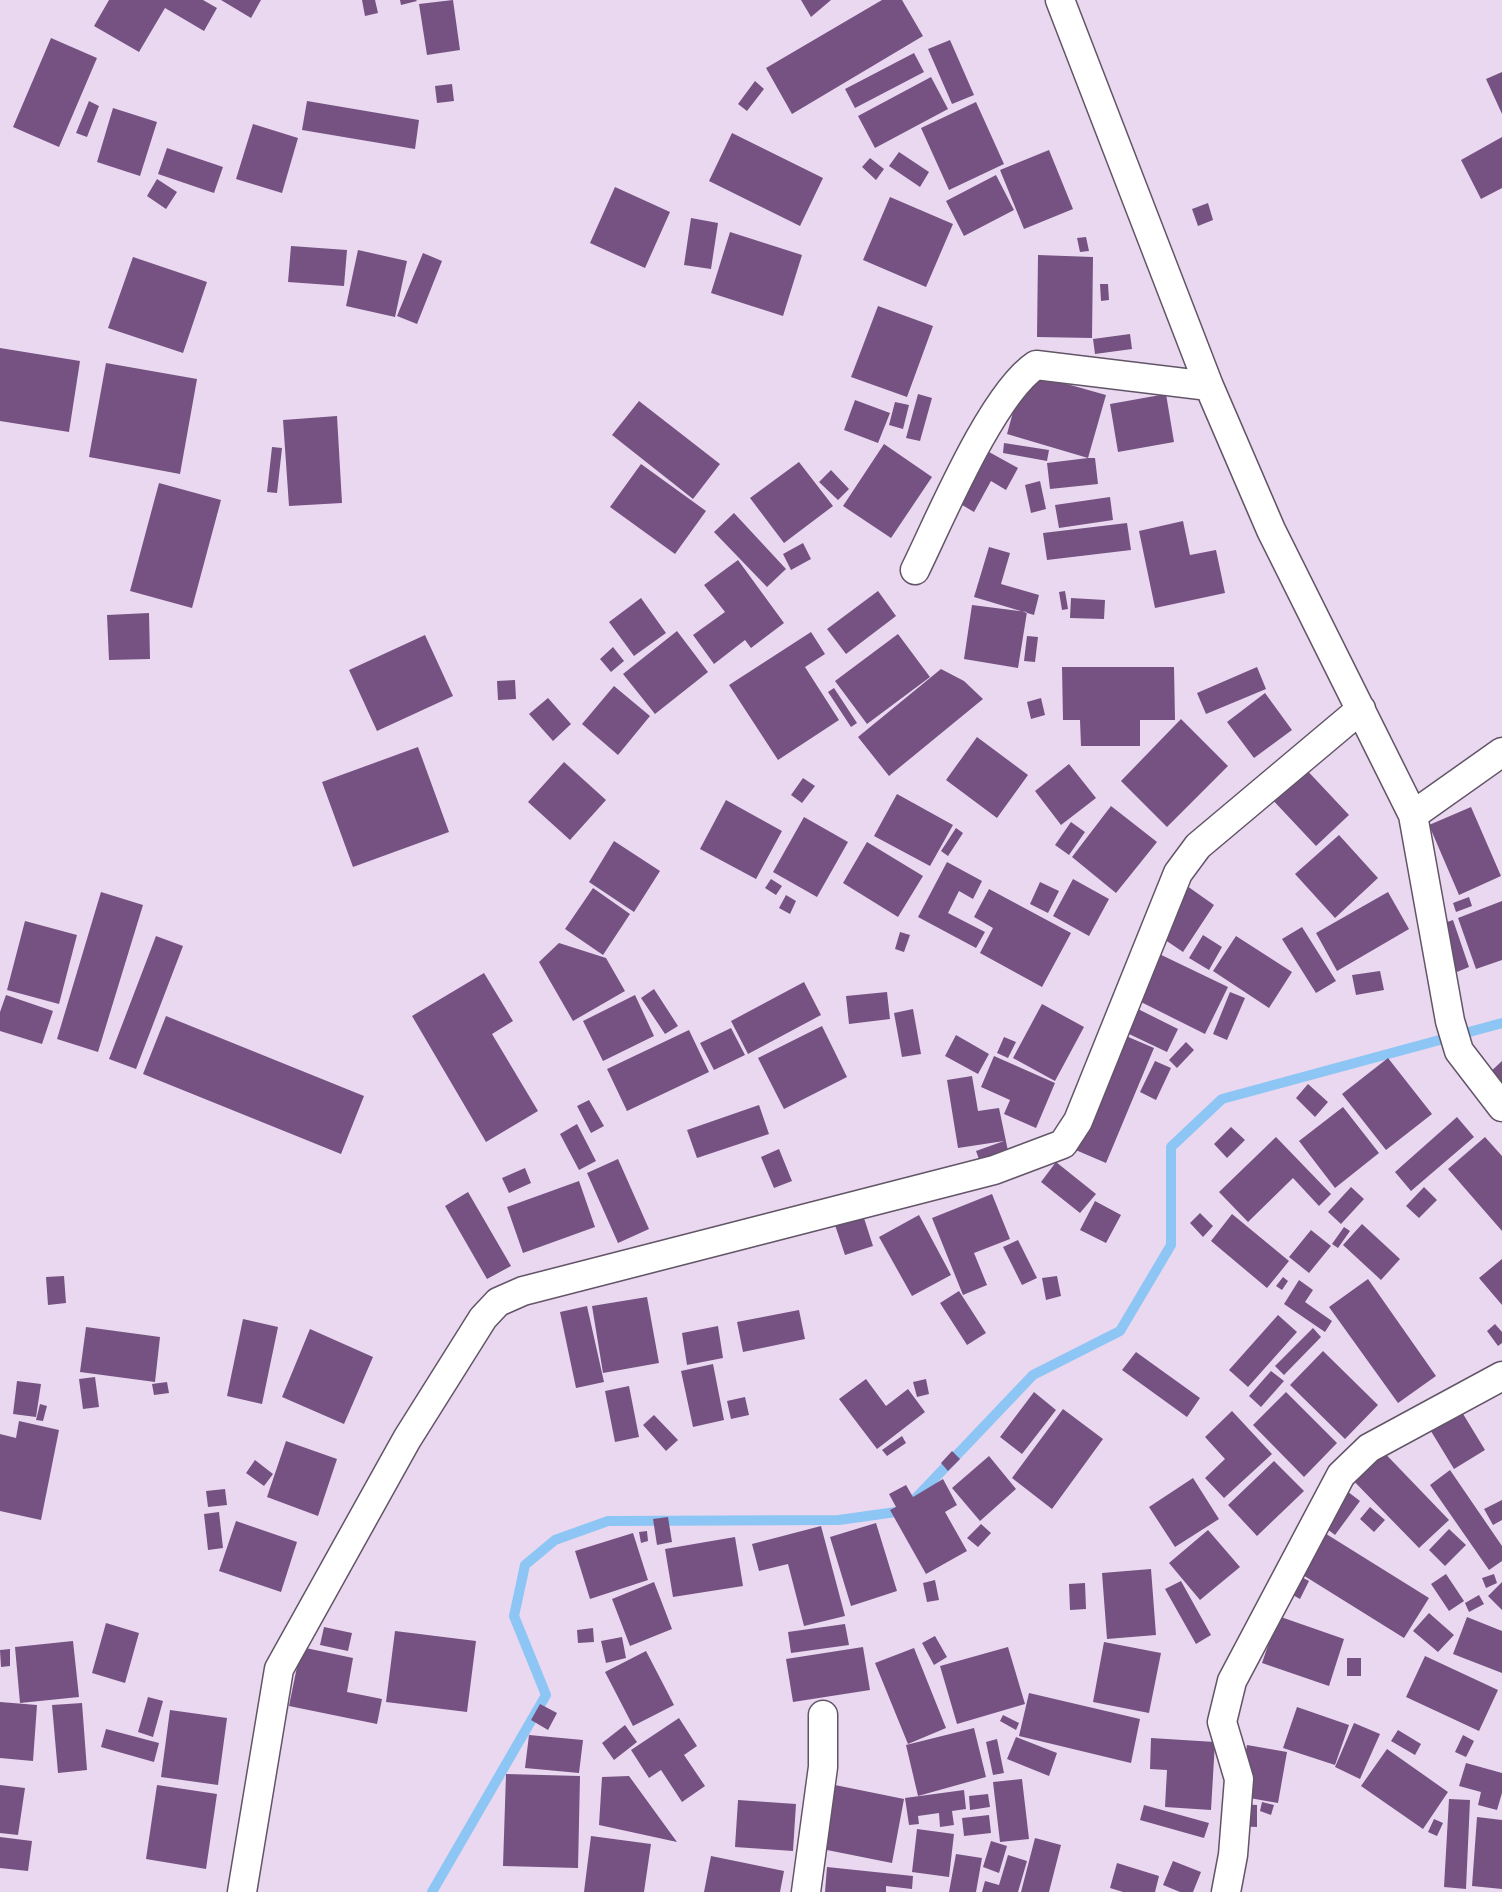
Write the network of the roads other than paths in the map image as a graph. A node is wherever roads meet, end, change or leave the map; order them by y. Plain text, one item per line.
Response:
1 (1060, 0) edge
2 (1209, 386) junction
3 (915, 570) dead end
4 (1361, 709) junction
5 (1502, 752) edge
6 (1413, 815) junction
7 (1502, 1107) edge
8 (1502, 1376) edge
9 (823, 1715) dead end
10 (242, 1892) edge
11 (806, 1892) edge
12 (1226, 1892) edge

1 - 2 street
2 - 3 street
2 - 4 street
4 - 6 street
4 - 10 street
5 - 6 street
6 - 7 street
8 - 12 street
9 - 11 street

